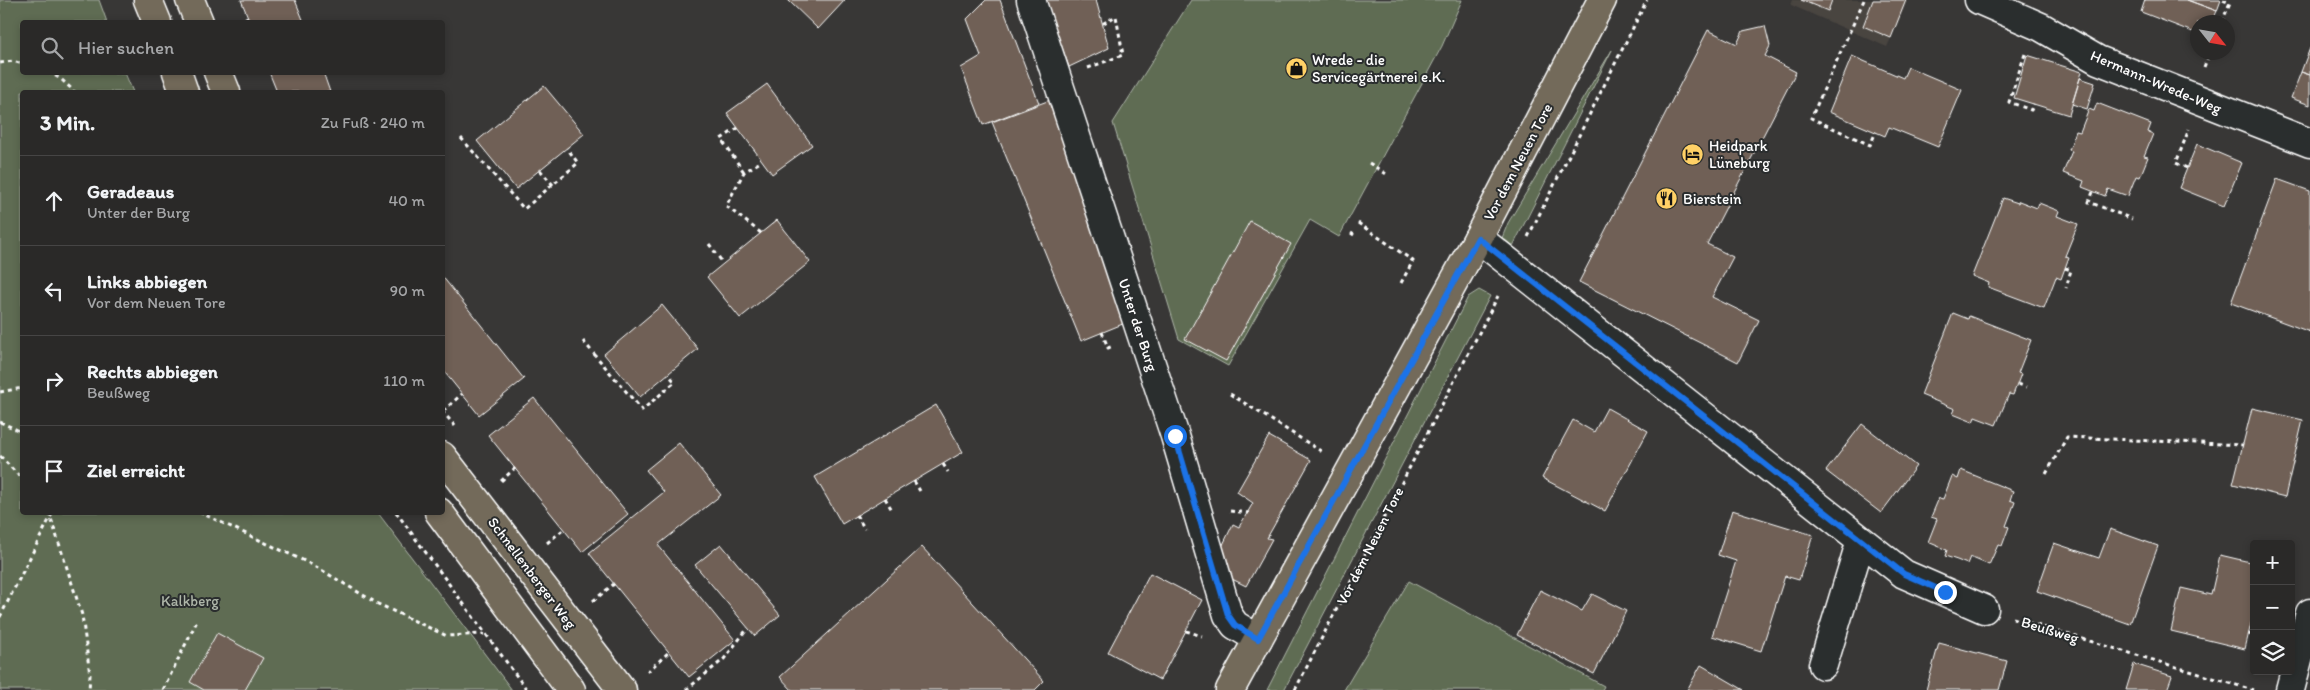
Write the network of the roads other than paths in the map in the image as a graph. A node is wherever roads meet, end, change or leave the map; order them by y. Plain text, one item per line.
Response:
1 (148, 0) edge
2 (190, 0) edge
3 (1031, 0) edge
4 (1602, 0) edge
5 (1979, 0) edge
6 (156, 20) edge
7 (198, 20) edge
8 (178, 75) edge
9 (219, 75) edge
10 (183, 90) edge
11 (225, 90) edge
12 (2310, 143) edge
13 (1478, 238) junction
14 (445, 460) edge
15 (441, 515) edge
16 (1860, 540) junction
17 (1984, 609) road end
18 (2310, 613) edge
19 (1258, 639) junction
20 (1823, 665) dead end
21 (632, 683) edge
22 (571, 690) edge
23 (1230, 690) edge
24 (2290, 690) edge

1 - 6 main road
2 - 7 main road
3 - 19 street, Unter der Burg
4 - 13 main road, Vor dem Neuen Tore
5 - 12 street, Hermann-Wrede-Weg
8 - 10 main road
9 - 11 main road
13 - 16 street
13 - 19 main road, Vor dem Neuen Tore
14 - 21 main road, Schnellenberger Weg
15 - 22 main road
16 - 17 street
16 - 20 street
18 - 24 street
19 - 23 main road, Vor dem Neuen Tore

